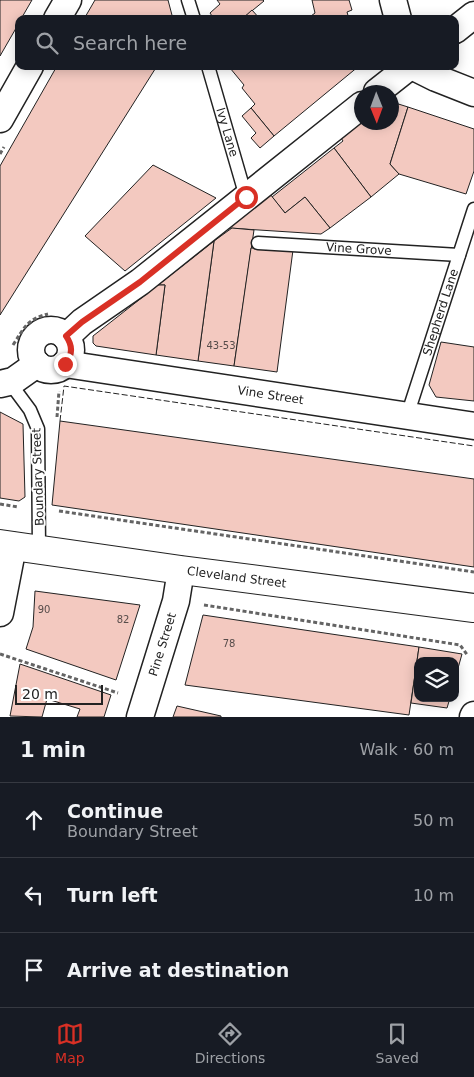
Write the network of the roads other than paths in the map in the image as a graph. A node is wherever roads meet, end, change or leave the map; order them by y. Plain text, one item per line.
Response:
1 (68, 0) edge
2 (188, 0) edge
3 (393, 0) edge
4 (59, 15) edge
5 (193, 15) edge
6 (397, 15) edge
7 (474, 15) edge
8 (459, 27) edge
9 (28, 70) edge
10 (209, 70) edge
11 (406, 70) edge
12 (419, 70) edge
13 (386, 85) edge
14 (474, 93) edge
15 (354, 111) edge
16 (0, 119) edge
17 (246, 197) junction
18 (474, 208) edge
19 (258, 243) dead end
20 (459, 255) junction
21 (66, 336) junction
22 (37, 364) junction
23 (65, 364) junction
24 (5, 383) edge
25 (407, 416) junction
26 (474, 426) edge
27 (17, 547) edge
28 (181, 570) junction
29 (474, 608) edge
30 (0, 613) edge
31 (140, 717) edge

1 - 4 street
2 - 5 lane
3 - 6 street
7 - 8 street
9 - 16 street
10 - 17 lane, Ivy Lane
11 - 13 street
12 - 14 street
15 - 17 street
17 - 21 street
18 - 20 lane, Shepherd Lane
19 - 20 lane, Vine Grove
20 - 25 lane, Shepherd Lane
21 - 22 street
21 - 23 street
22 - 23 street
22 - 24 street
23 - 25 street, Vine Street
24 - 27 lane, Boundary Street
25 - 26 street, Vine Street
27 - 28 main road, Cleveland Street
27 - 30 street
28 - 29 main road, Cleveland Street
28 - 31 street, Pine Street

